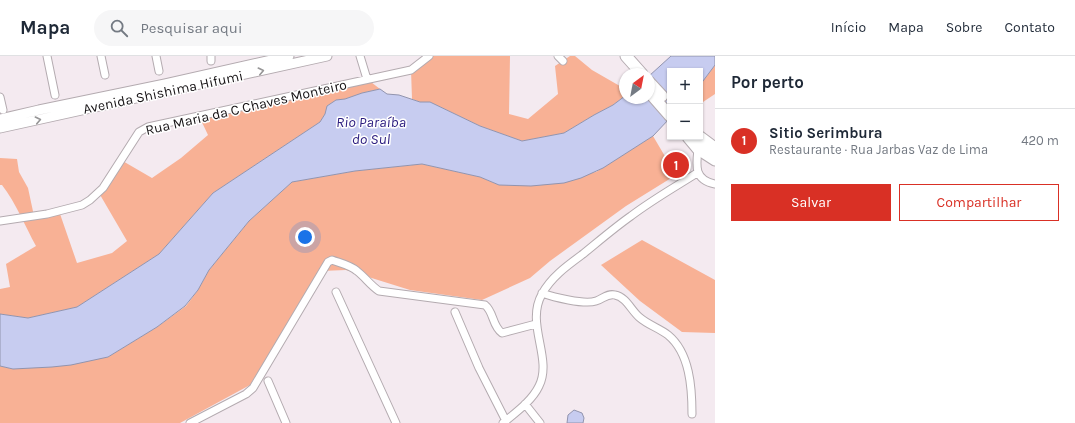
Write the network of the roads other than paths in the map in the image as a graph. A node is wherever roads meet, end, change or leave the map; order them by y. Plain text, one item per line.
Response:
1 (47, 56) edge
2 (101, 56) edge
3 (156, 56) edge
4 (289, 56) edge
5 (327, 56) edge
6 (360, 56) edge
7 (429, 56) edge
8 (268, 58) edge
9 (622, 58) edge
10 (630, 68) edge
11 (634, 68) edge
12 (159, 71) dead end
13 (105, 75) dead end
14 (367, 79) junction
15 (655, 89) edge
16 (55, 95) dead end
17 (0, 97) edge
18 (655, 99) edge
19 (669, 104) edge
20 (3, 110) dead end
21 (667, 113) edge
22 (0, 119) edge
23 (0, 128) edge
24 (703, 139) edge
25 (690, 140) edge
26 (715, 148) edge
27 (698, 149) junction
28 (715, 160) edge
29 (697, 173) junction
30 (715, 184) edge
31 (0, 221) edge
32 (336, 292) dead end
33 (542, 293) junction
34 (455, 312) dead end
35 (536, 324) junction
36 (268, 381) dead end
37 (525, 404) junction
38 (692, 414) dead end
39 (504, 422) edge
40 (190, 423) edge
41 (286, 423) edge
42 (396, 423) edge
43 (540, 423) edge

1 - 16 street
2 - 13 street
3 - 12 street
4 - 8 street, Avenida Shishima Hifumi
23 -> 5 street, Avenida Shishima Hifumi
6 - 14 street
7 - 14 street, Rua Maria da C Chaves Monteiro
8 - 22 street, Avenida Shishima Hifumi
9 - 10 main road
9 - 11 main road
14 - 31 street, Rua Maria da C Chaves Monteiro
15 - 19 main road
17 - 20 street
18 - 21 main road
24 - 26 main road
25 - 27 main road
27 - 28 main road
27 - 29 street
29 - 30 street
29 - 33 street
32 - 42 street
33 - 35 street
33 - 38 street
34 - 39 street
35 - 37 street
35 - 40 street
36 - 41 street
37 - 39 street
37 - 43 street

